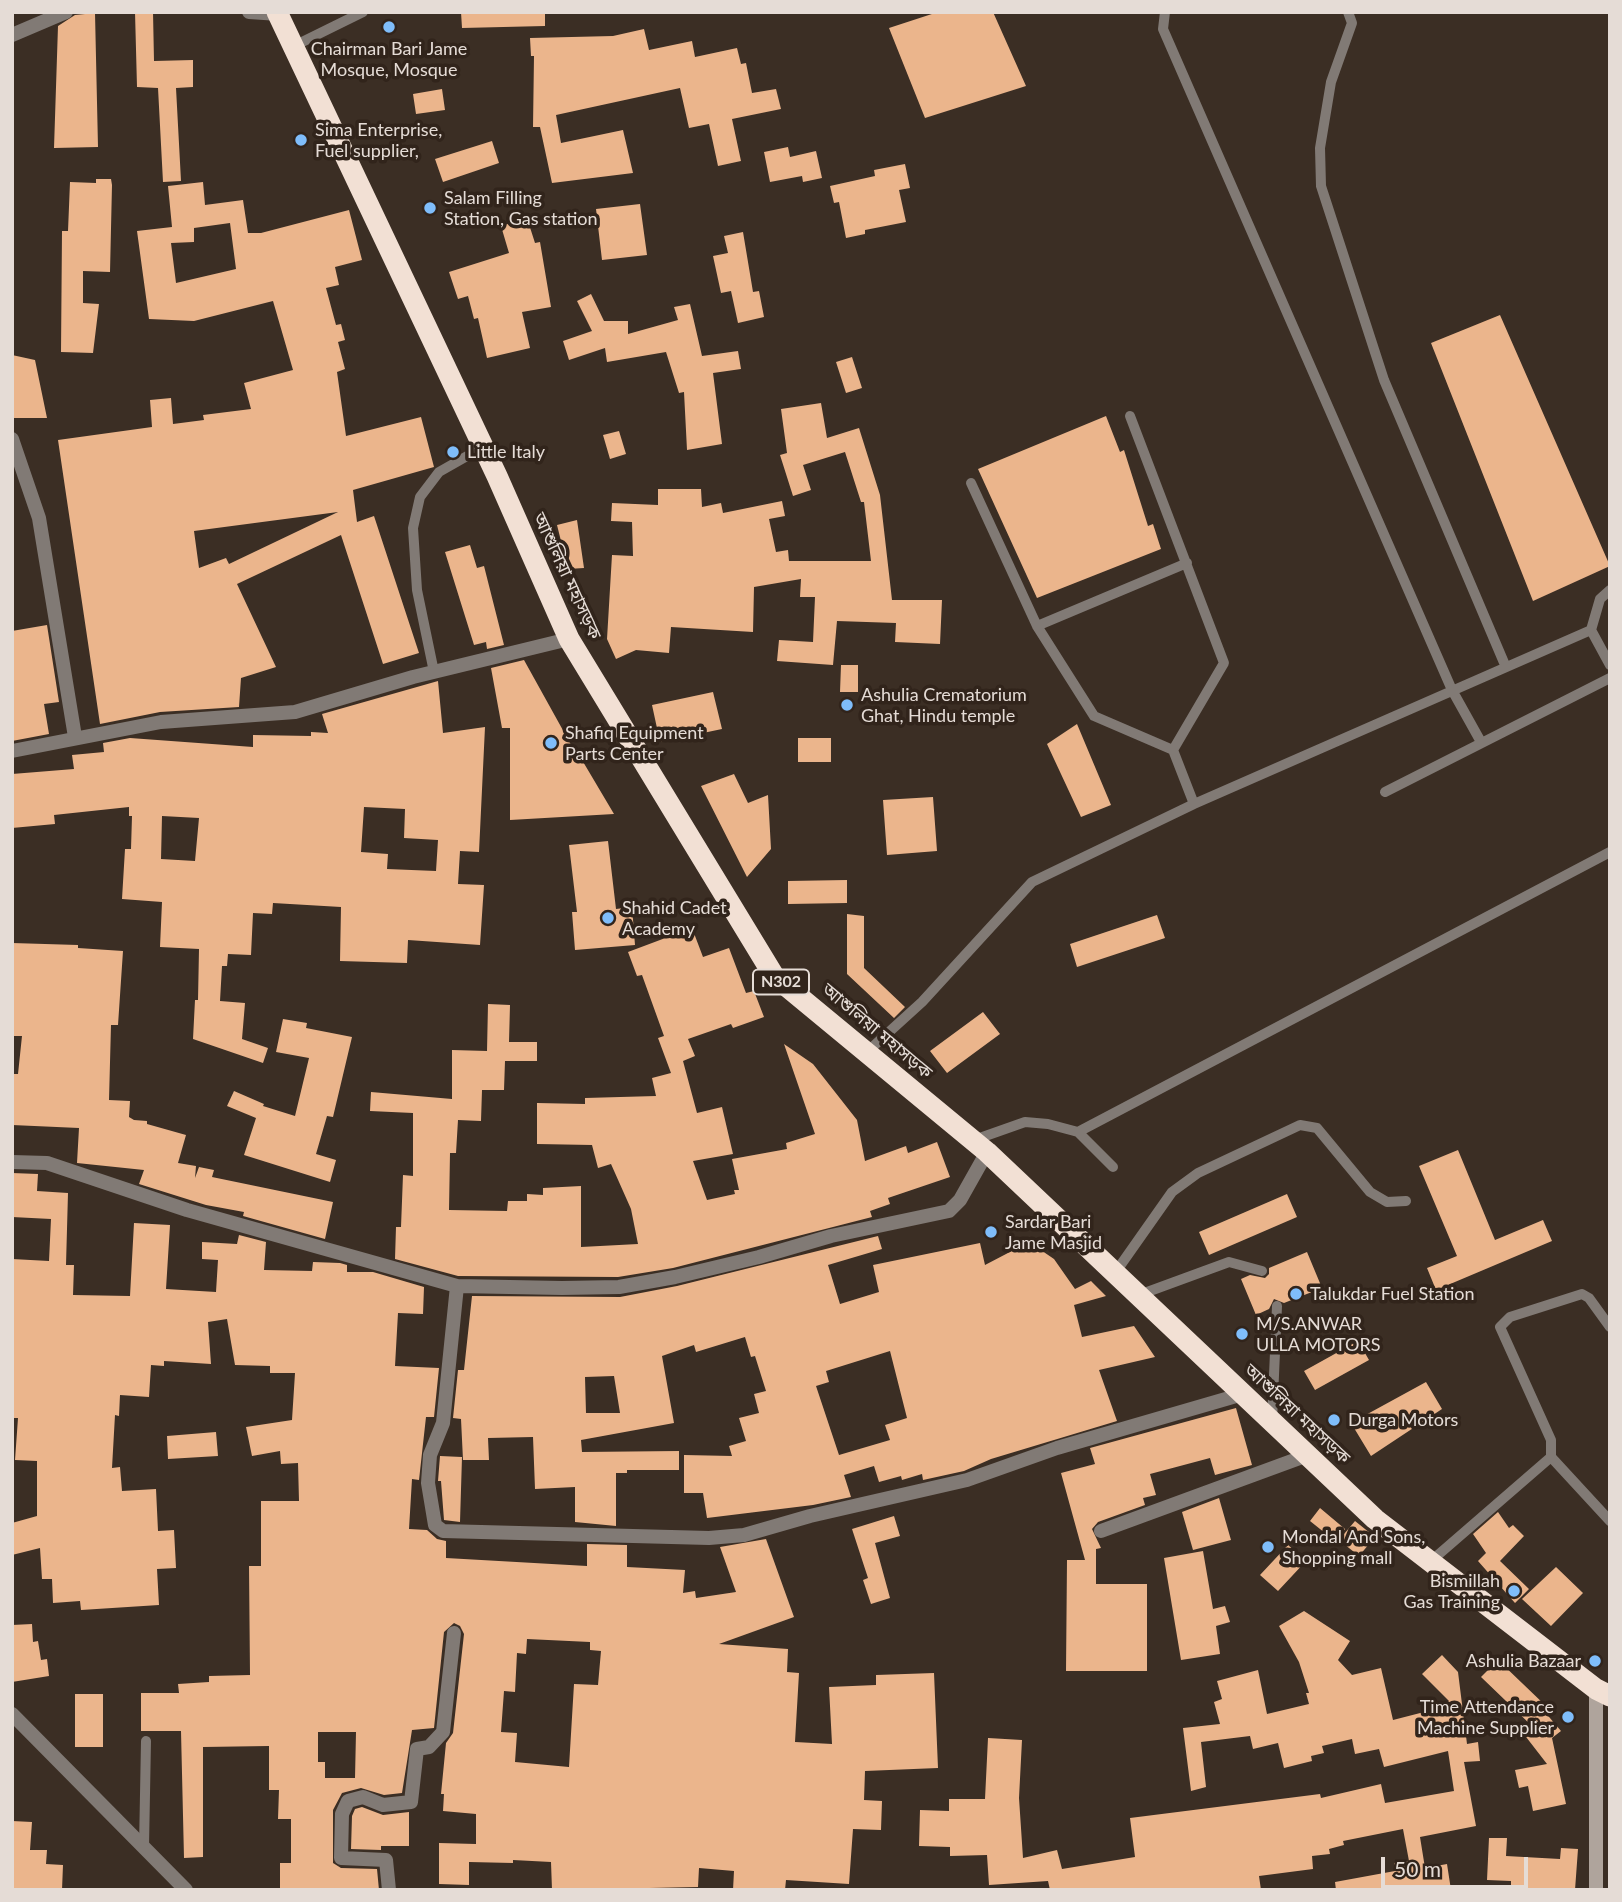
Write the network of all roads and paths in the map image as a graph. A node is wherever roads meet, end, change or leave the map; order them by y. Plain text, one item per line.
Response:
1 (65, 12) edge
2 (249, 12) edge
3 (363, 12) edge
4 (1165, 12) edge
5 (1348, 12) edge
6 (278, 13) edge
7 (12, 35) edge
8 (294, 46) junction
9 (1130, 416) dead end
10 (12, 439) edge
11 (483, 447) junction
12 (971, 483) dead end
13 (1187, 563) junction
14 (1610, 590) edge
15 (1037, 626) junction
16 (1591, 630) junction
17 (569, 639) junction
18 (1505, 664) junction
19 (1610, 665) edge
20 (434, 672) junction
21 (1610, 678) edge
22 (1452, 690) junction
23 (75, 737) junction
24 (1480, 742) junction
25 (1172, 750) junction
26 (12, 751) edge
27 (1384, 792) dead end
28 (1194, 804) junction
29 (1610, 852) edge
30 (866, 1052) junction
31 (1078, 1132) junction
32 (980, 1147) junction
33 (12, 1162) edge
34 (1113, 1167) dead end
35 (1406, 1201) dead end
36 (1262, 1271) dead end
37 (1115, 1273) junction
38 (457, 1286) junction
39 (1138, 1295) junction
40 (1277, 1306) dead end
41 (1610, 1327) edge
42 (1243, 1394) junction
43 (1272, 1422) junction
44 (1308, 1455) junction
45 (1551, 1457) junction
46 (1610, 1521) edge
47 (1101, 1531) dead end
48 (1430, 1562) junction
49 (454, 1633) dead end
50 (1603, 1692) edge
51 (12, 1714) edge
52 (146, 1741) dead end
53 (144, 1847) junction
54 (186, 1890) edge
55 (388, 1890) edge
56 (1597, 1890) edge

1 - 7 street
2 - 6 street
3 - 8 lane
4 - 22 lane
5 - 18 lane
6 - 8 highway, আশুলিয়া মহাসড়ক / N302
8 - 11 highway, আশুলিয়া মহাসড়ক / N302
9 - 13 lane
10 - 23 street
11 - 17 highway, আশুলিয়া মহাসড়ক / N302
11 - 20 lane
12 - 15 lane
13 - 15 lane
13 - 25 lane
14 - 16 lane
15 - 25 lane
16 - 18 lane
16 - 19 lane
17 - 20 street
17 - 30 highway, আশুলিয়া মহাসড়ক / N302
18 - 22 lane
20 - 23 street
21 - 24 lane
22 - 24 lane
22 - 28 lane
23 - 26 street
24 - 27 lane
25 - 28 lane
28 - 30 lane
29 - 31 lane
30 - 32 highway, আশুলিয়া মহাসড়ক / N302
31 - 32 lane
31 - 34 lane
32 - 37 highway, আশুলিয়া মহাসড়ক / N302
32 - 38 street
33 - 38 street
35 - 37 lane
36 - 39 lane
37 - 39 highway, আশুলিয়া মহাসড়ক / N302
38 - 42 street
39 - 42 highway, আশুলিয়া মহাসড়ক / N302
40 - 43 lane
41 - 45 lane
42 - 43 highway, আশুলিয়া মহাসড়ক / N302
43 - 44 highway, আশুলিয়া মহাসড়ক / N302
44 - 47 street
44 - 48 highway, আশুলিয়া মহাসড়ক / N302
45 - 46 lane
45 - 48 lane
48 - 50 highway, আশুলিয়া মহাসড়ক / N302
49 - 55 street
50 - 56 street
51 - 53 street
52 - 53 lane
53 - 54 street

